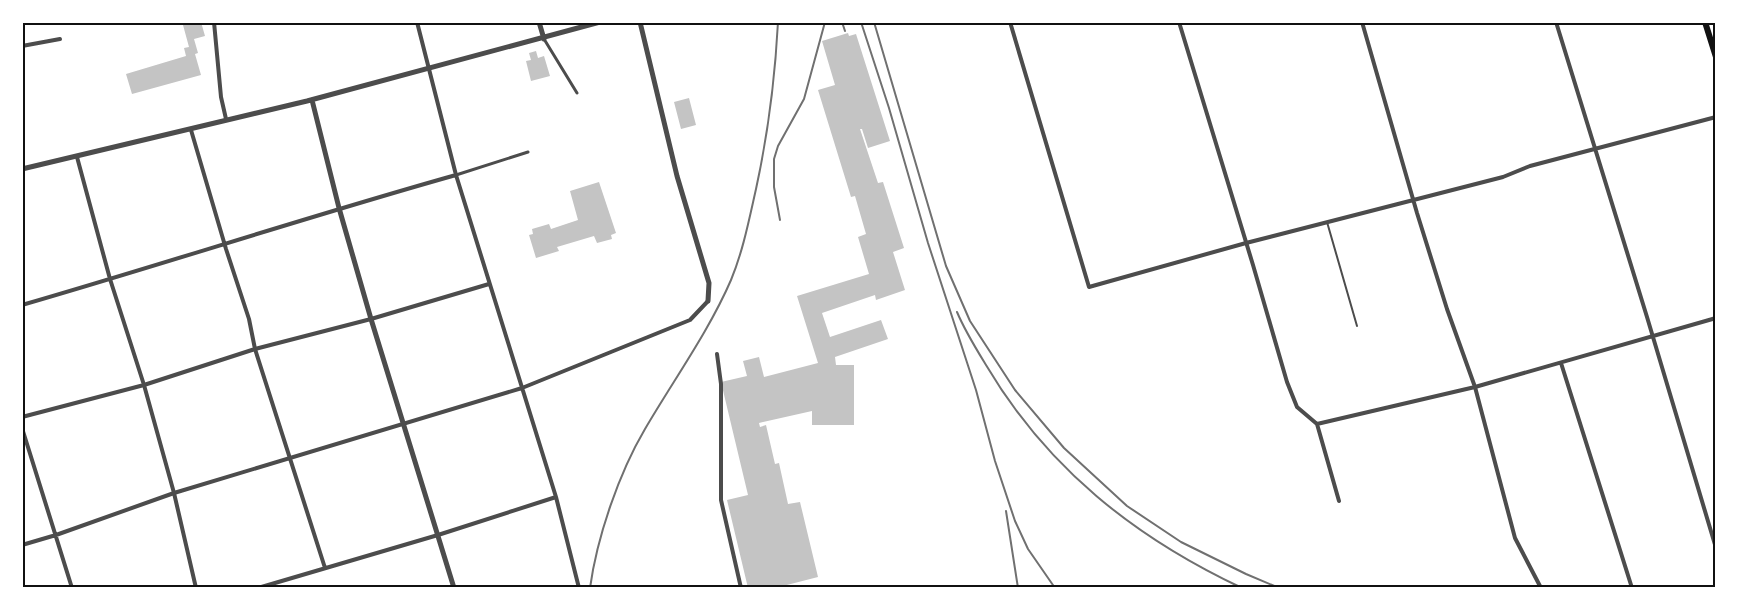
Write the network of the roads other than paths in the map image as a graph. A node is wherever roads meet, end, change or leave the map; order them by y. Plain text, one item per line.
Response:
1 (214, 22) edge
2 (417, 22) edge
3 (539, 22) edge
4 (600, 22) edge
5 (640, 22) edge
6 (1010, 22) edge
7 (1179, 22) edge
8 (1362, 22) edge
9 (1556, 22) edge
10 (1705, 22) edge
11 (60, 39) dead end
12 (543, 39) junction
13 (22, 46) edge
14 (1716, 57) edge
15 (430, 69) junction
16 (577, 93) dead end
17 (312, 100) junction
18 (1716, 117) edge
19 (226, 119) junction
20 (192, 130) junction
21 (1595, 150) junction
22 (528, 152) dead end
23 (77, 157) junction
24 (22, 169) edge
25 (456, 175) junction
26 (1413, 200) junction
27 (339, 208) junction
28 (1327, 222) junction
29 (224, 243) junction
30 (1246, 243) junction
31 (111, 279) junction
32 (489, 285) junction
33 (708, 301) joint
34 (22, 304) edge
35 (1716, 318) edge
36 (371, 319) junction
37 (1357, 326) dead end
38 (1652, 335) junction
39 (255, 349) junction
40 (717, 354) dead end
41 (1561, 363) junction
42 (144, 385) junction
43 (1475, 387) junction
44 (522, 388) junction
45 (22, 417) edge
46 (1317, 424) junction
47 (403, 425) junction
48 (22, 428) edge
49 (288, 458) junction
50 (174, 493) junction
51 (556, 497) junction
52 (1339, 501) dead end
53 (56, 535) junction
54 (438, 535) junction
55 (22, 545) edge
56 (1716, 548) edge
57 (325, 568) junction
58 (72, 588) edge
59 (196, 588) edge
60 (258, 588) edge
61 (454, 588) edge
62 (579, 588) edge
63 (741, 588) edge
64 (1541, 588) edge
65 (1632, 588) edge

1 - 19 street
2 - 15 street
3 - 12 street
4 - 12 street
5 - 33 street
6 - 30 street
7 - 30 street
8 - 26 street
9 - 21 street
10 - 14 main road
11 - 13 street
12 - 15 street
12 - 16 street
15 - 17 street
15 - 25 street
17 - 19 street
17 - 27 street
18 - 21 street
19 - 20 street
20 - 23 street
20 - 29 street
21 - 26 street
21 - 38 street
22 - 25 street
23 - 24 street
23 - 31 street
25 - 27 street
25 - 32 street
26 - 28 street
26 - 43 street
27 - 29 street
27 - 36 street
28 - 30 street
28 - 37 lane
29 - 31 street
29 - 39 street
30 - 46 street
31 - 34 street
31 - 42 street
32 - 36 street
32 - 44 street
33 - 44 street
35 - 38 street
36 - 39 street
36 - 47 street
38 - 41 street
38 - 56 street
39 - 42 street
39 - 49 street
40 - 63 street
41 - 43 street
41 - 65 street
42 - 45 street
42 - 50 street
43 - 46 street
43 - 64 street
44 - 47 street
44 - 51 street
46 - 52 street
47 - 49 street
47 - 54 street
48 - 53 street
49 - 50 street
49 - 57 street
50 - 53 street
50 - 59 street
51 - 54 street
51 - 62 street
53 - 55 street
53 - 58 street
54 - 57 street
54 - 61 street
57 - 60 street

